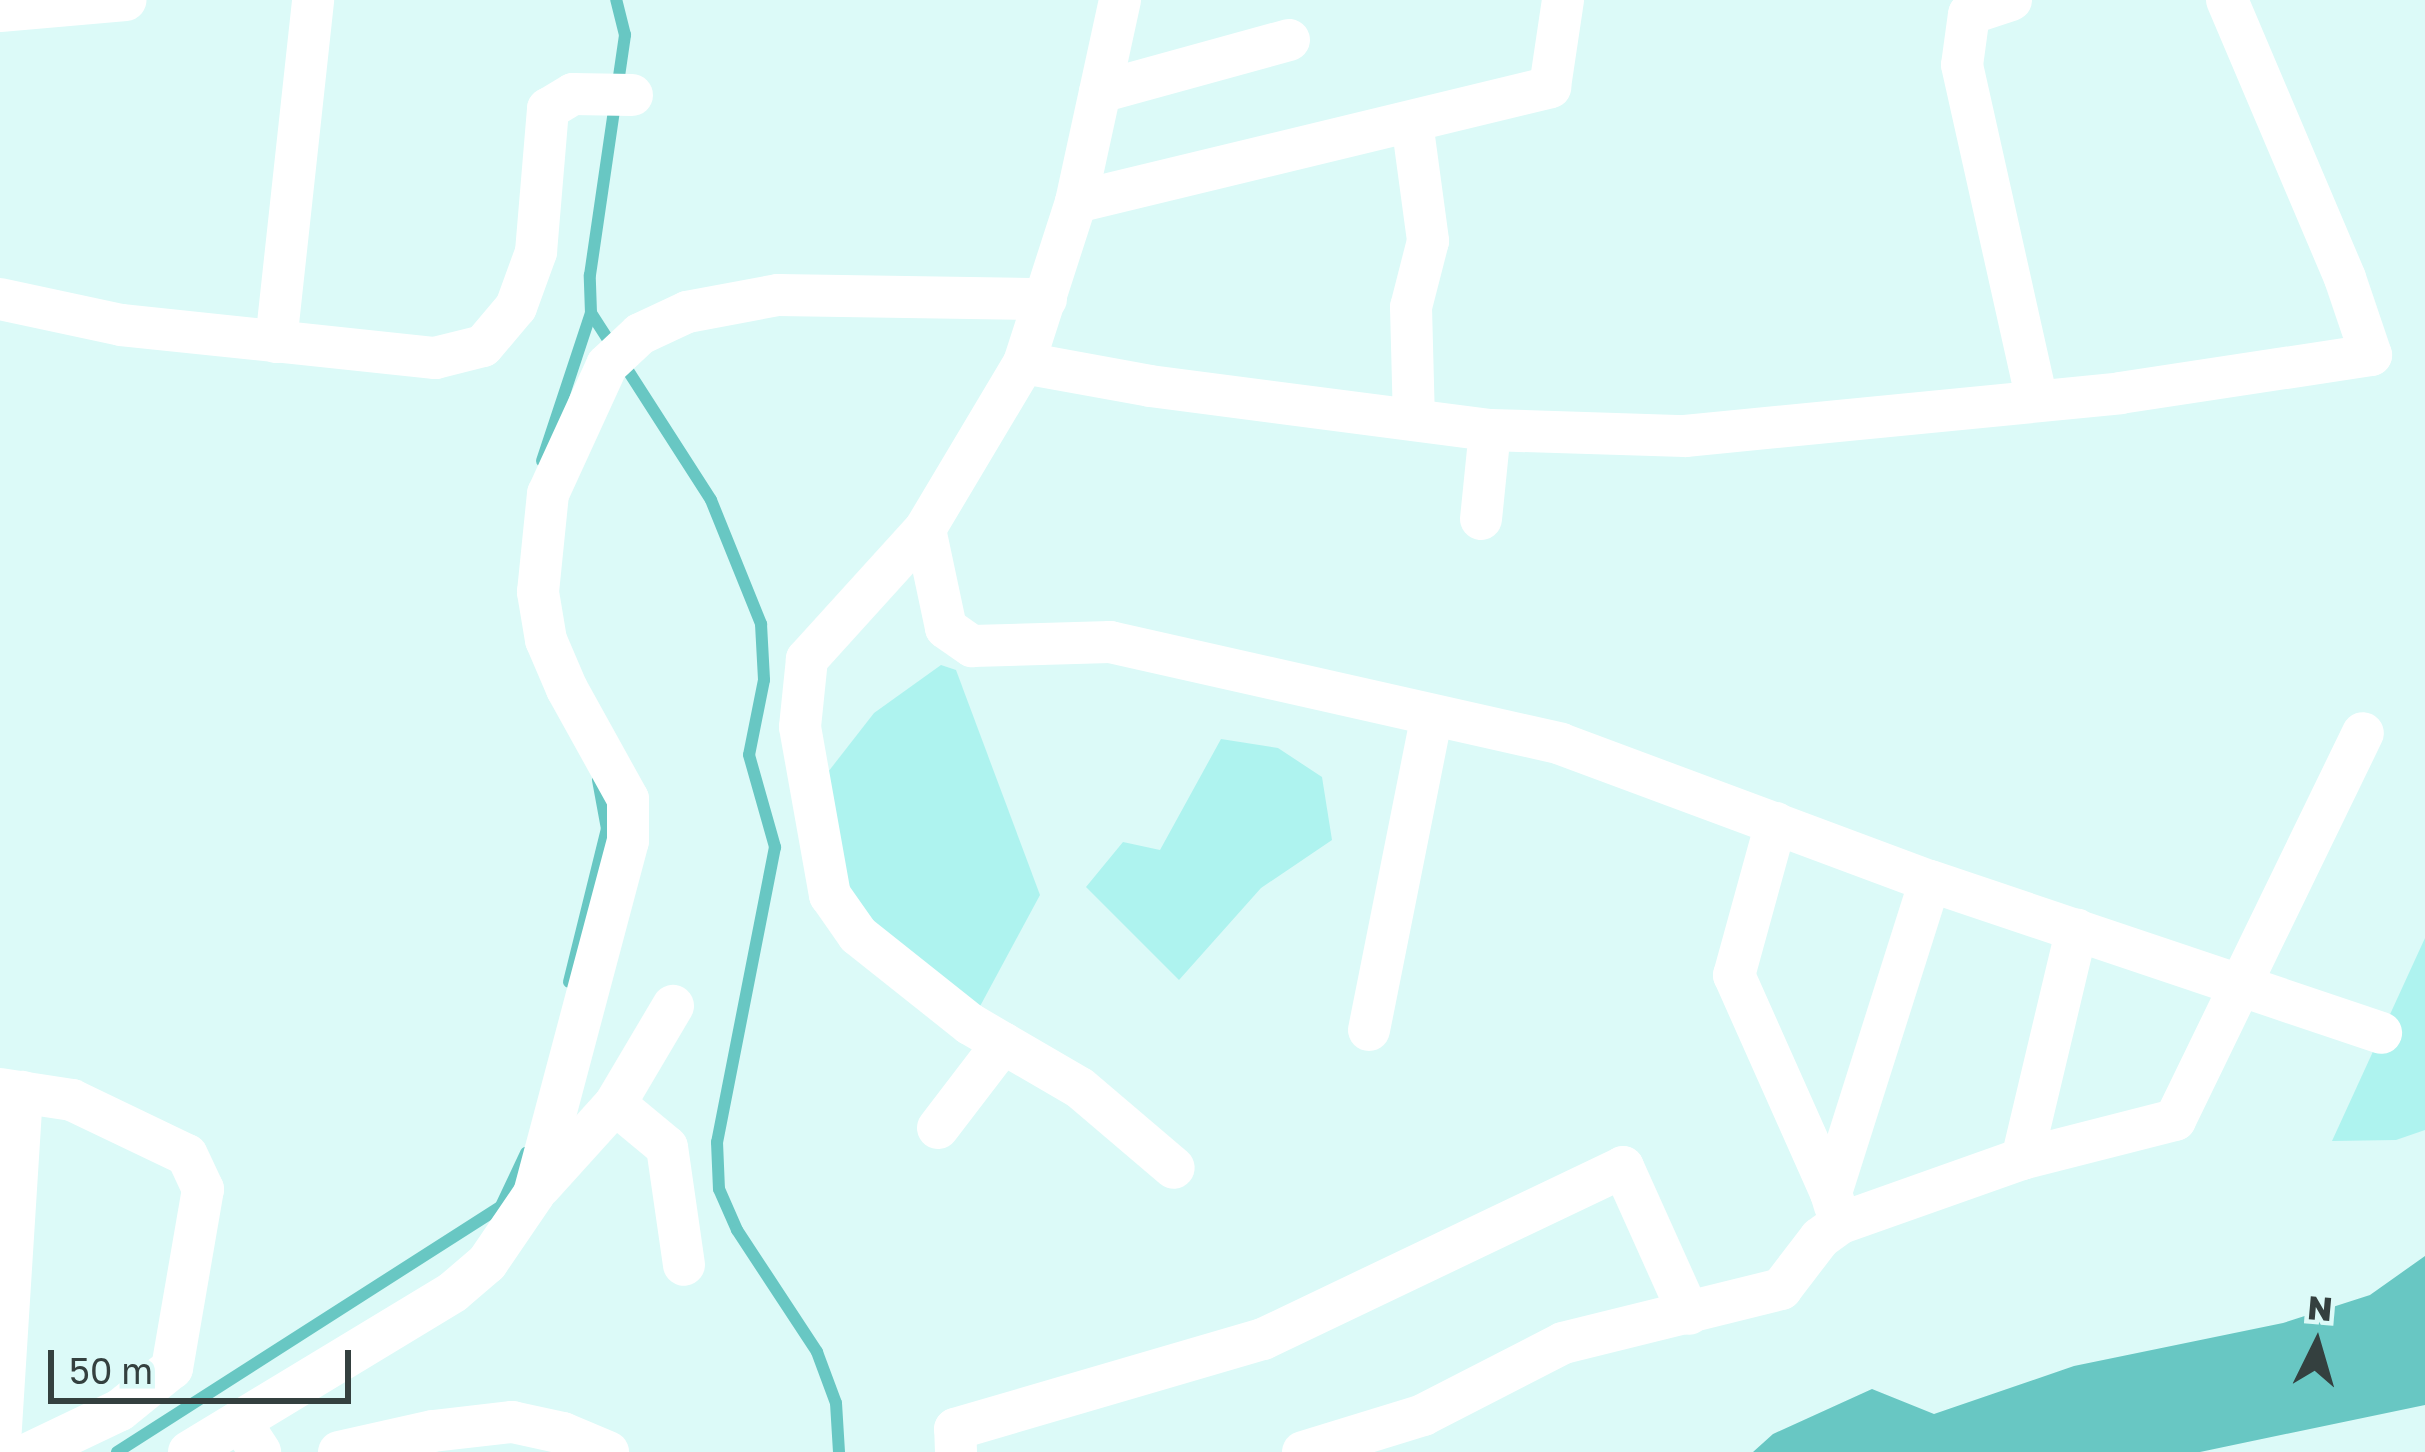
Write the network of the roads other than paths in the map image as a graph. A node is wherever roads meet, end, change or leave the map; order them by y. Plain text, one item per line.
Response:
1 (126, 0) edge
2 (313, 0) edge
3 (1120, 0) edge
4 (1563, 0) edge
5 (2011, 0) edge
6 (2227, 0) edge
7 (0, 11) edge
8 (1289, 40) dead end
9 (1100, 92) junction
10 (632, 94) dead end
11 (1412, 122) junction
12 (1076, 202) junction
13 (1046, 298) junction
14 (0, 299) edge
15 (276, 341) junction
16 (1024, 362) junction
17 (2037, 400) junction
18 (1414, 420) junction
19 (1490, 430) junction
20 (1481, 520) dead end
21 (925, 529) junction
22 (1432, 716) junction
23 (2363, 733) dead end
24 (1776, 823) junction
25 (1930, 881) junction
26 (2077, 929) junction
27 (2240, 984) junction
28 (673, 1006) dead end
29 (1369, 1030) dead end
30 (2381, 1033) dead end
31 (1003, 1042) junction
32 (11, 1090) edge
33 (615, 1104) junction
34 (938, 1128) dead end
35 (2023, 1159) junction
36 (1174, 1168) dead end
37 (534, 1194) junction
38 (1836, 1208) junction
39 (684, 1265) dead end
40 (1689, 1314) junction
41 (250, 1436) edge
42 (0, 1443) edge
43 (588, 1448) edge
44 (32, 1452) edge
45 (189, 1452) edge
46 (339, 1452) edge
47 (956, 1452) edge
48 (1303, 1452) edge

1 - 7 street
2 - 15 street
3 - 9 street
4 - 11 street
5 - 17 street
6 - 17 street
8 - 9 street
9 - 12 street
10 - 15 street
11 - 12 street
11 - 18 street
12 - 13 street
13 - 16 street
13 - 37 street
14 - 15 street
16 - 18 street
16 - 21 street
17 - 19 street
18 - 19 street
19 - 20 street
21 - 22 street
21 - 31 street
22 - 24 street
22 - 29 street
23 - 27 street
24 - 25 street
24 - 38 street
25 - 26 street
25 - 38 street
26 - 27 street
26 - 35 street
27 - 30 street
27 - 35 street
28 - 33 street
31 - 34 street
31 - 36 street
32 - 42 street
32 - 44 street
33 - 37 street
33 - 39 street
35 - 38 street
37 - 41 street
38 - 40 street
40 - 47 street
40 - 48 street
41 - 45 street
43 - 46 street

